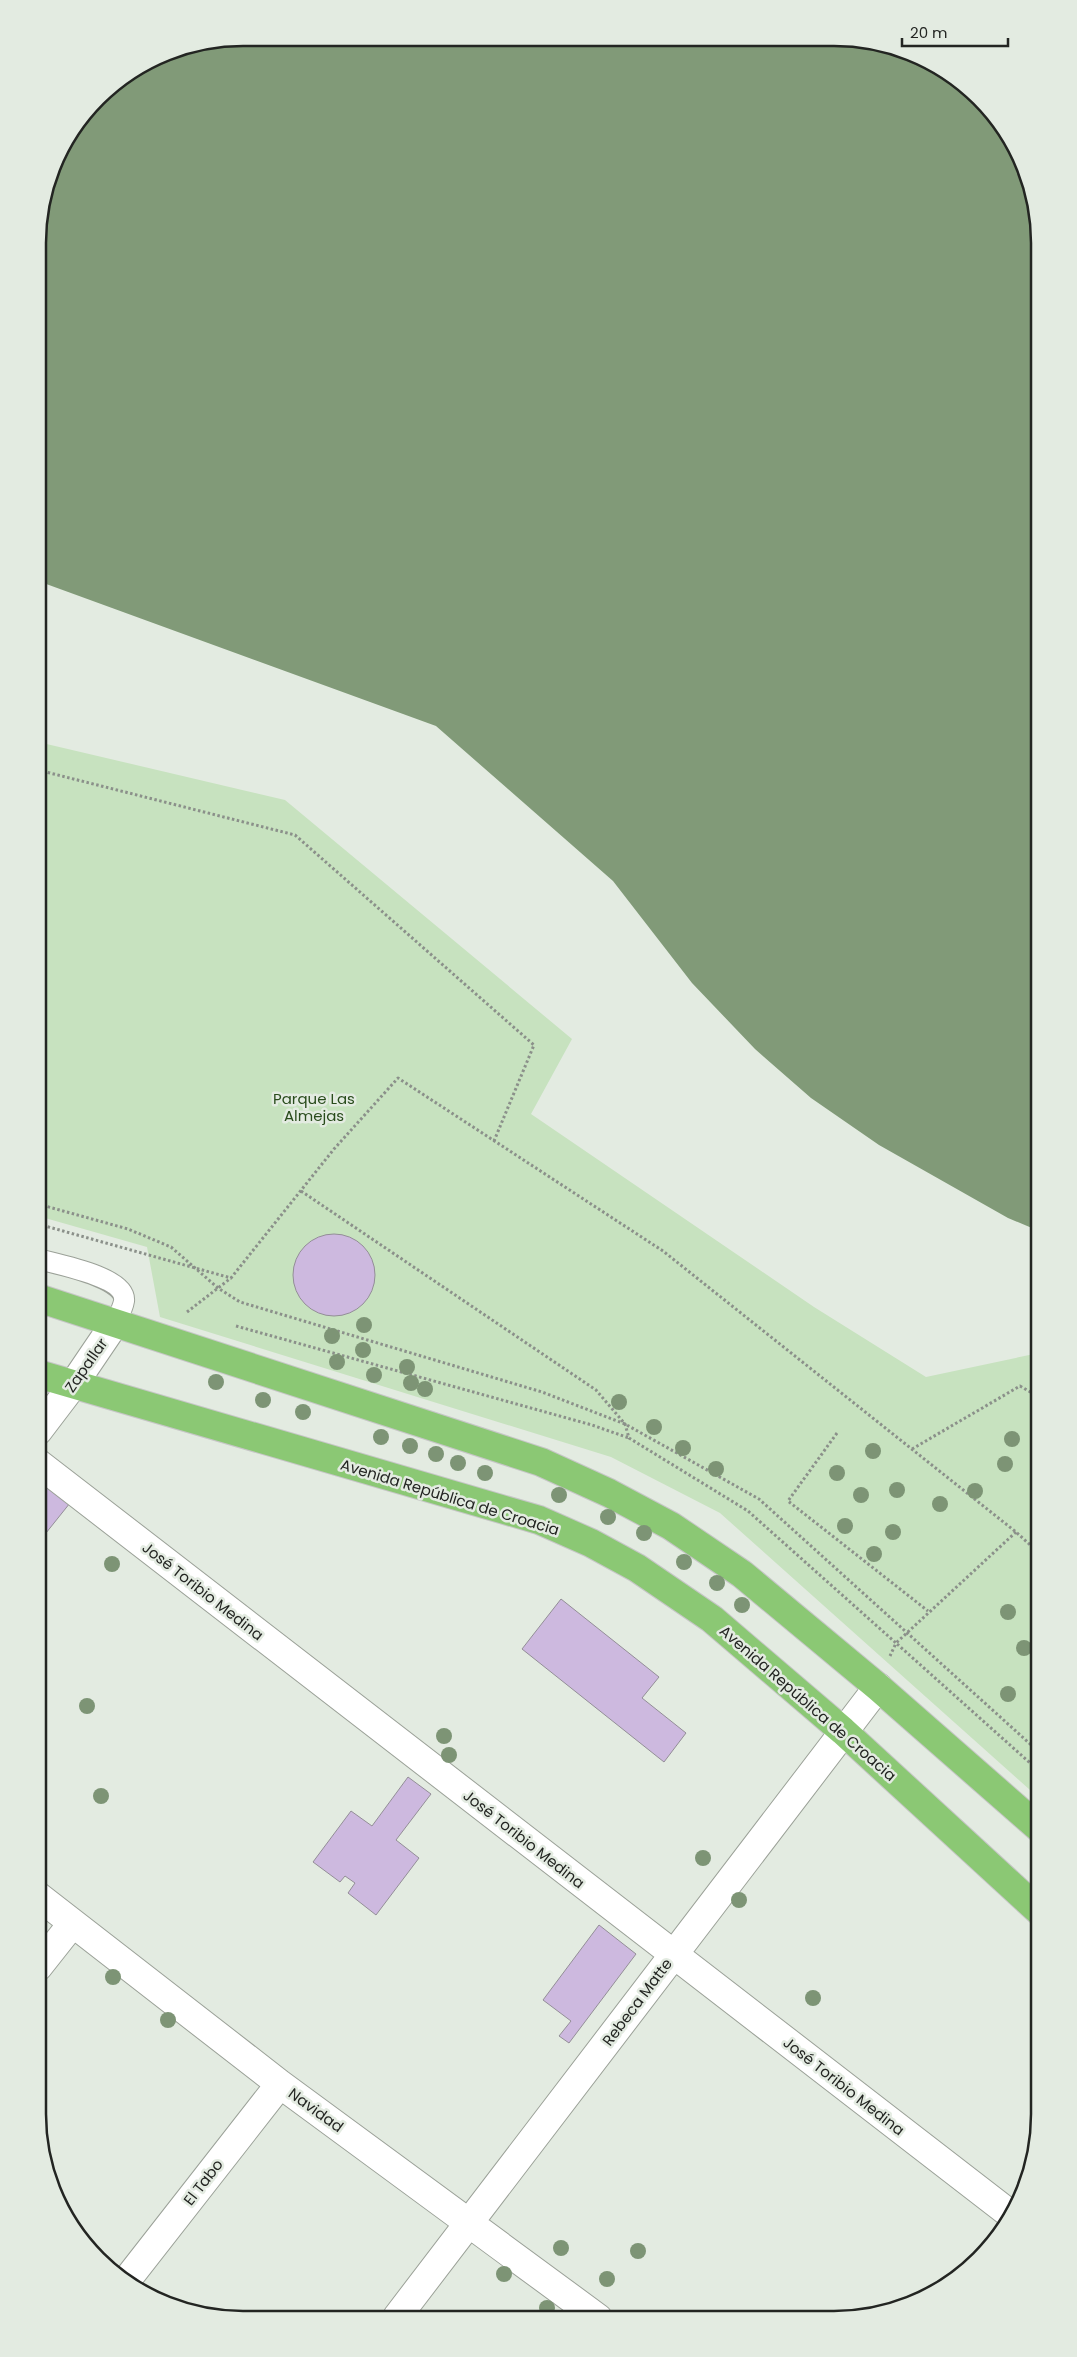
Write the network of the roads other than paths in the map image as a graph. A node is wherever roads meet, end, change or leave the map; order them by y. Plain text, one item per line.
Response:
1 (46, 1261) edge
2 (46, 1301) edge
3 (115, 1323) junction
4 (46, 1376) edge
5 (73, 1384) junction
6 (46, 1419) edge
7 (46, 1469) edge
8 (878, 1687) junction
9 (843, 1731) junction
10 (1031, 1821) edge
11 (46, 1903) edge
12 (1031, 1903) edge
13 (72, 1924) junction
14 (673, 1954) junction
15 (46, 1957) edge
16 (280, 2084) junction
17 (1005, 2210) edge
18 (468, 2221) junction
19 (130, 2275) edge
20 (400, 2311) edge
21 (589, 2311) edge

1 - 3 lane
2 - 3 highway
3 - 5 street, Zapallar
3 - 8 highway
4 - 5 highway, Avenida República de Croacia
5 - 6 street, Zapallar
5 - 9 highway, Avenida República de Croacia
7 - 14 street, José Toribio Medina
8 - 9 street, Rebeca Matte
8 - 10 highway
9 - 12 highway, Avenida República de Croacia
9 - 14 street, Rebeca Matte
11 - 13 street, Navidad
13 - 15 street
13 - 16 street, Navidad
14 - 17 street, José Toribio Medina
14 - 18 street, Rebeca Matte
16 - 18 street, Navidad
16 - 19 street, El Tabo
18 - 20 street, Rebeca Matte
18 - 21 street, Navidad

